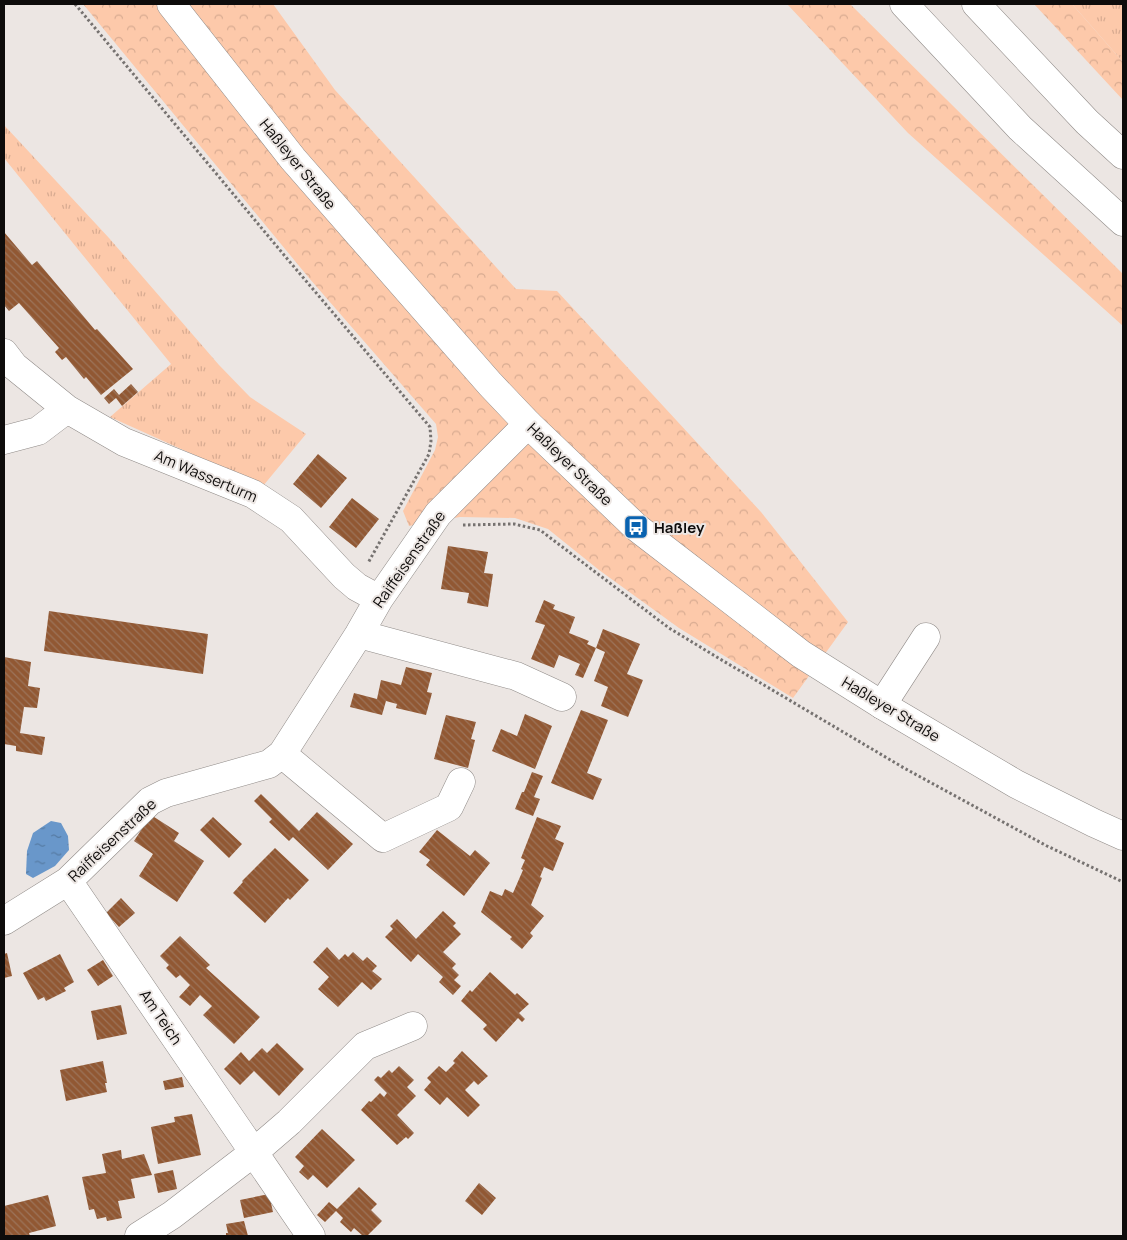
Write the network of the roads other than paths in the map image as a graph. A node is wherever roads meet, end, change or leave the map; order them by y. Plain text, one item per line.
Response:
1 (171, 4) edge
2 (904, 4) edge
3 (976, 4) edge
4 (1123, 155) edge
5 (1123, 222) edge
6 (4, 353) edge
7 (67, 409) junction
8 (528, 424) junction
9 (4, 440) edge
10 (368, 593) junction
11 (359, 634) junction
12 (926, 637) dead end
13 (562, 697) dead end
14 (882, 705) junction
15 (282, 754) junction
16 (461, 782) dead end
17 (1123, 836) edge
18 (68, 881) junction
19 (4, 921) edge
20 (413, 1026) dead end
21 (253, 1153) junction
22 (139, 1236) edge
23 (311, 1236) edge

1 - 8 main road, Haßleyer Straße
2 - 5 main road
3 - 4 main road
6 - 7 main road, Am Wasserturm
7 - 9 main road
7 - 10 main road, Am Wasserturm
8 - 10 main road, Raiffeisenstraße
8 - 14 main road, Haßleyer Straße
10 - 11 main road, Raiffeisenstraße
11 - 13 main road
11 - 15 main road, Raiffeisenstraße
12 - 14 main road
14 - 17 main road, Haßleyer Straße
15 - 16 main road
15 - 18 main road, Raiffeisenstraße
18 - 19 main road, Raiffeisenstraße
18 - 21 main road, Am Teich
20 - 21 main road
21 - 22 main road
21 - 23 main road, Am Teich

